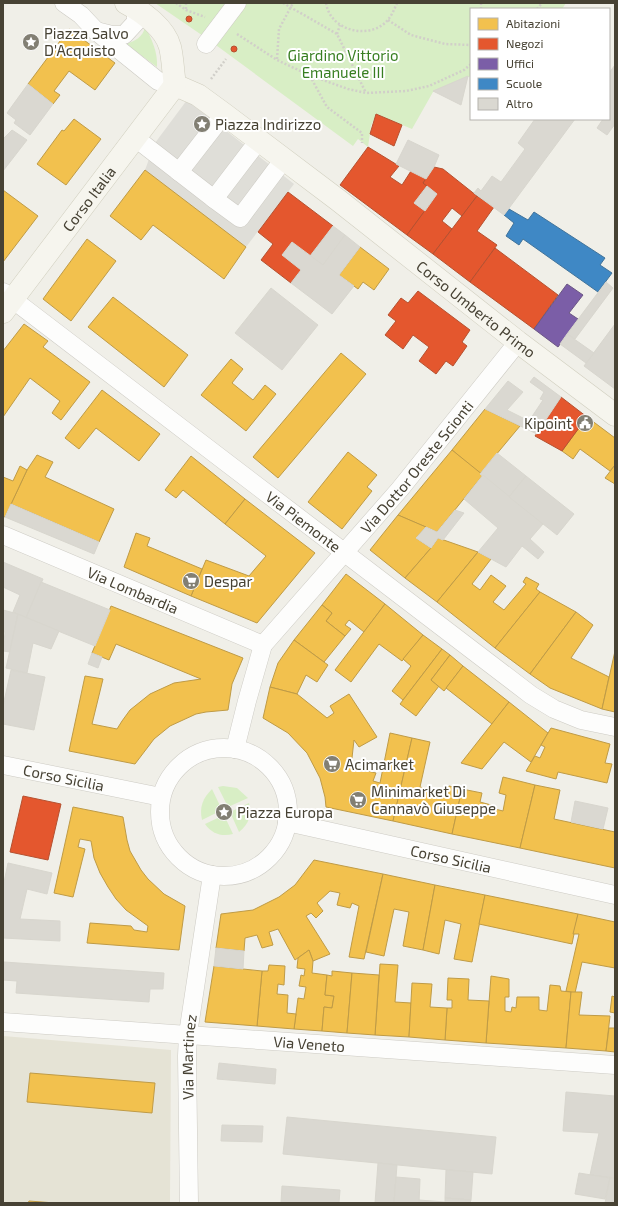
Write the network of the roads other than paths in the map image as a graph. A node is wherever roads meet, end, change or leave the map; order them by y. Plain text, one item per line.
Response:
1 (64, 3) edge
2 (237, 3) edge
3 (131, 6) edge
4 (96, 31) junction
5 (206, 44) dead end
6 (175, 85) junction
7 (224, 114) junction
8 (134, 137) junction
9 (259, 140) junction
10 (284, 159) junction
11 (180, 172) junction
12 (214, 199) junction
13 (6, 301) edge
14 (518, 342) junction
15 (615, 415) edge
16 (3, 535) edge
17 (344, 552) junction
18 (263, 645) junction
19 (615, 727) edge
20 (235, 749) junction
21 (3, 765) edge
22 (161, 797) junction
23 (287, 822) junction
24 (212, 875) junction
25 (615, 895) edge
26 (3, 1022) edge
27 (188, 1034) junction
28 (615, 1065) edge
29 (189, 1203) edge

1 - 4 street
2 - 5 street
3 - 4 street
3 - 6 street
4 - 6 street
6 - 7 street, Corso Umberto Primo
6 - 8 street, Corso Italia
7 - 9 street, Corso Umberto Primo
7 - 11 street
8 - 11 street
8 - 13 street, Corso Italia
9 - 10 street, Corso Umberto Primo
9 - 12 street
10 - 12 street
10 - 14 street, Corso Umberto Primo
11 - 12 street
13 - 17 street, Via Piemonte
14 - 15 street, Corso Umberto Primo
14 - 17 street, Via Dottor Oreste Scionti
16 - 18 street, Via Lombardia
17 - 18 street, Via Dottor Oreste Scionti
17 - 19 street, Via Piemonte
18 - 20 street, Via Dottor Oreste Scionti
20 - 22 street
20 - 23 street
21 - 22 street, Corso Sicilia
22 - 24 street
23 - 24 street
23 - 25 street, Corso Sicilia
24 - 27 street, Via Martinez
26 - 27 street, Via Veneto
27 - 28 street, Via Veneto
27 - 29 street, Via Martinez

